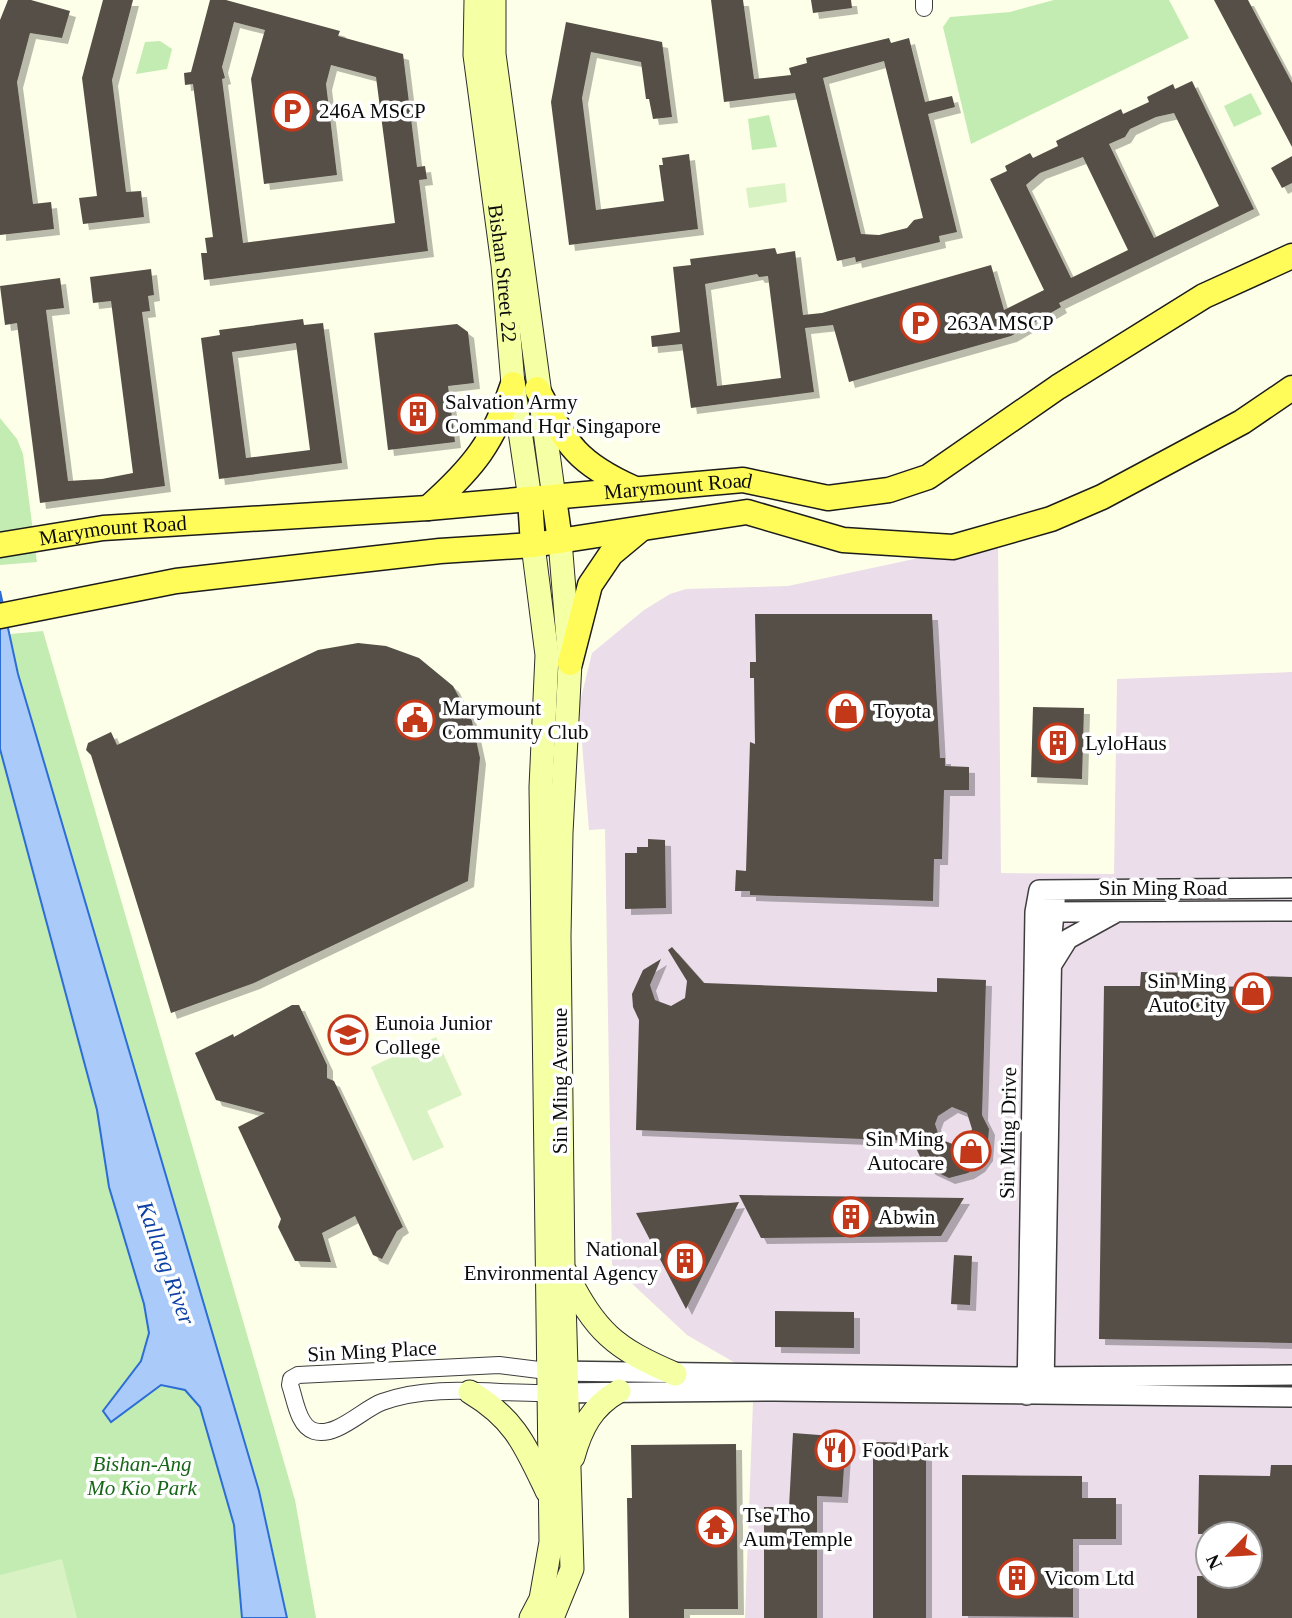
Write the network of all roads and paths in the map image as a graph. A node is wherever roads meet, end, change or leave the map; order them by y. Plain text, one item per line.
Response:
1 (476, 0) edge
2 (494, 0) edge
3 (1292, 256) edge
4 (513, 384) junction
5 (1292, 388) edge
6 (537, 389) junction
7 (634, 489) junction
8 (542, 498) junction
9 (428, 508) junction
10 (642, 529) junction
11 (560, 541) junction
12 (12, 543) edge
13 (533, 545) junction
14 (0, 616) edge
15 (570, 663) junction
16 (1292, 888) edge
17 (1047, 890) joint
18 (1118, 911) junction
19 (1292, 911) edge
20 (1044, 912) junction
21 (1052, 963) junction
22 (563, 1267) junction
23 (675, 1374) junction
24 (1292, 1375) edge
25 (557, 1382) junction
26 (1035, 1386) junction
27 (619, 1391) junction
28 (470, 1392) junction
29 (1292, 1397) edge
30 (568, 1476) junction
31 (550, 1496) junction
32 (531, 1618) edge
33 (552, 1618) edge

1 - 4 main road, Bishan Street 22
2 - 6 main road, Bishan Street 22
3 - 7 main road, Marymount Road
4 - 8 main road, Bishan Street 22
4 - 9 main road
5 - 10 main road, Marymount Road
6 - 7 main road
6 - 8 main road, Bishan Street 22
7 - 8 main road, Marymount Road
8 - 9 main road, Marymount Road
8 - 11 main road, Bishan Street 22
8 - 13 main road, Bishan Street 22
9 - 12 main road, Marymount Road
10 - 11 main road, Marymount Road
10 - 15 main road
11 - 13 main road, Marymount Road
11 - 15 main road, Sin Ming Avenue
13 - 14 main road, Marymount Road
13 - 25 main road, Sin Ming Avenue
15 - 22 main road, Sin Ming Avenue
16 - 17 street, Sin Ming Road
17 - 20 street, Sin Ming Drive
18 - 19 street, Sin Ming Road
18 - 20 street, Sin Ming Road
18 - 21 street
20 - 21 street, Sin Ming Drive
20 - 26 street, Sin Ming Drive
21 - 26 street, Sin Ming Drive
22 - 23 main road
22 - 25 main road, Sin Ming Avenue
23 - 25 street
23 - 26 street
24 - 26 street
25 - 27 street
25 - 28 street, Sin Ming Place
25 - 28 street, Sin Ming Place
25 - 30 main road, Sin Ming Avenue
25 - 31 main road, Sin Ming Avenue
26 - 27 street
26 - 29 street
27 - 30 main road
28 - 31 main road
30 - 33 main road, Sin Ming Avenue
31 - 32 main road, Sin Ming Avenue

